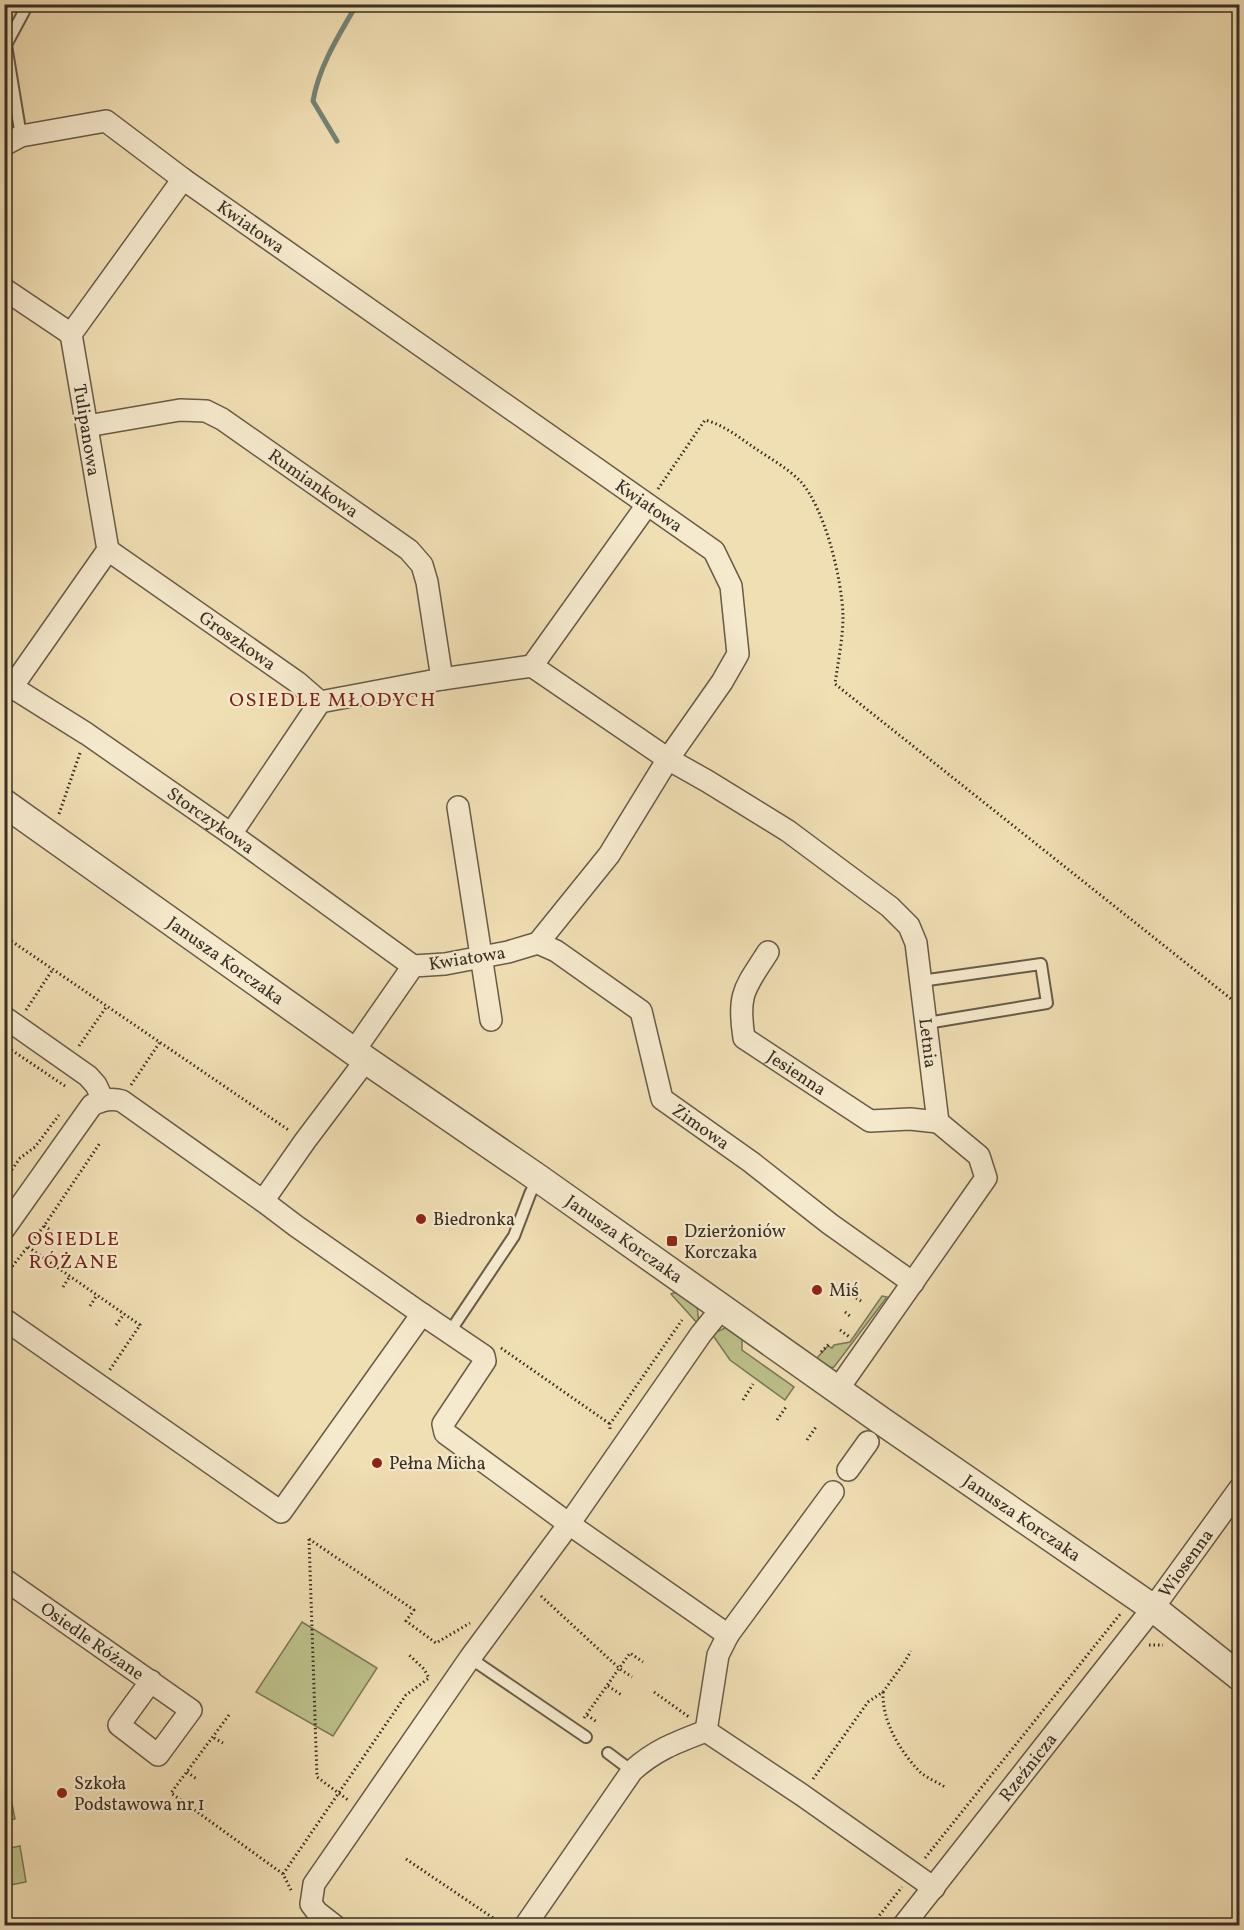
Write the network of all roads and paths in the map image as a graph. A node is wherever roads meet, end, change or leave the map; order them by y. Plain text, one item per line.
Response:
1 (28, 4) edge
2 (13, 140) edge
3 (183, 179) junction
4 (4, 289) edge
5 (71, 334) junction
6 (87, 426) junction
7 (647, 505) junction
8 (108, 550) junction
9 (532, 666) junction
10 (442, 679) junction
11 (8, 685) edge
12 (320, 702) junction
13 (87, 734) junction
14 (668, 759) junction
15 (4, 803) edge
16 (458, 807) dead end
17 (231, 834) junction
18 (56, 839) junction
19 (4, 936) edge
20 (538, 943) junction
21 (768, 952) dead end
22 (481, 956) junction
23 (413, 966) junction
24 (53, 969) junction
25 (921, 981) junction
26 (107, 1006) junction
27 (1239, 1006) edge
28 (25, 1012) dead end
29 (4, 1017) edge
30 (491, 1020) dead end
31 (927, 1023) junction
32 (160, 1042) junction
33 (4, 1045) edge
34 (78, 1048) dead end
35 (360, 1055) junction
36 (65, 1086) dead end
37 (126, 1093) dead end
38 (103, 1100) junction
39 (60, 1114) dead end
40 (938, 1122) junction
41 (305, 1141) junction
42 (100, 1143) dead end
43 (538, 1178) junction
44 (4, 1181) edge
45 (263, 1201) junction
46 (44, 1226) junction
47 (4, 1229) edge
48 (51, 1231) dead end
49 (28, 1247) junction
50 (70, 1276) junction
51 (4, 1277) edge
52 (913, 1283) junction
53 (63, 1287) dead end
54 (841, 1288) dead end
55 (98, 1295) junction
56 (861, 1301) dead end
57 (90, 1306) dead end
58 (722, 1308) junction
59 (845, 1312) dead end
60 (124, 1314) junction
61 (422, 1314) junction
62 (850, 1316) dead end
63 (4, 1319) edge
64 (116, 1325) dead end
65 (840, 1330) dead end
66 (449, 1333) junction
67 (851, 1339) dead end
68 (496, 1345) dead end
69 (104, 1379) dead end
70 (753, 1384) dead end
71 (838, 1389) junction
72 (743, 1400) dead end
73 (786, 1407) dead end
74 (777, 1420) dead end
75 (610, 1424) dead end
76 (816, 1427) dead end
77 (875, 1432) junction
78 (807, 1440) dead end
79 (848, 1470) dead end
80 (1239, 1488) edge
81 (833, 1492) dead end
82 (568, 1524) junction
83 (4, 1579) edge
84 (526, 1582) junction
85 (1153, 1608) junction
86 (1108, 1628) dead end
87 (729, 1635) junction
88 (436, 1643) dead end
89 (911, 1651) dead end
90 (408, 1654) dead end
91 (470, 1658) junction
92 (642, 1662) dead end
93 (620, 1669) junction
94 (632, 1677) dead end
95 (1239, 1677) edge
96 (151, 1681) dead end
97 (608, 1686) junction
98 (654, 1692) dead end
99 (883, 1692) junction
100 (623, 1696) dead end
101 (229, 1715) dead end
102 (587, 1715) junction
103 (597, 1722) dead end
104 (576, 1730) junction
105 (706, 1730) junction
106 (214, 1737) junction
107 (585, 1737) dead end
108 (222, 1743) dead end
109 (608, 1754) dead end
110 (187, 1772) junction
111 (632, 1772) junction
112 (198, 1780) dead end
113 (945, 1787) dead end
114 (338, 1793) junction
115 (801, 1795) junction
116 (364, 1811) junction
117 (406, 1859) dead end
118 (913, 1873) junction
119 (283, 1874) junction
120 (934, 1888) junction
121 (292, 1892) dead end
122 (335, 1926) edge
123 (505, 1926) edge
124 (525, 1926) edge
125 (871, 1926) edge
126 (903, 1926) edge

1 - 2 lane
2 - 3 street, Kwiatowa
3 - 5 street
3 - 7 street, Kwiatowa
4 - 5 street
5 - 6 street, Tulipanowa
6 - 8 street, Tulipanowa
6 - 10 street, Rumiankowa
7 - 9 street
7 - 14 street, Kwiatowa
7 - 27 path
8 - 11 street
8 - 12 street, Groszkowa
9 - 10 street
9 - 14 street
10 - 12 street
11 - 13 street, Storczykowa
12 - 17 street
13 - 17 street, Storczykowa
13 - 18 path
14 - 20 street, Kwiatowa
14 - 25 street, Letnia
15 - 18 street, Janusza Korczaka
16 - 22 street
17 - 23 street, Storczykowa
18 - 35 street, Janusza Korczaka
19 - 24 path
20 - 22 street, Kwiatowa
20 - 52 street, Zimowa
21 - 40 street, Jesienna
22 - 23 street, Kwiatowa
22 - 30 street
23 - 35 street, Kwiatowa
24 - 26 path
24 - 28 path
25 - 31 street, Letnia
25 - 31 lane
26 - 32 path
26 - 34 path
29 - 38 street
31 - 40 street, Letnia
32 - 37 path
32 - 41 path
33 - 36 path
35 - 41 street, Kwiatowa
35 - 43 street, Janusza Korczaka
38 - 45 street
38 - 47 street
39 - 44 path
40 - 52 street
41 - 45 street, Kwiatowa
42 - 46 path
43 - 58 street, Janusza Korczaka
43 - 66 lane
45 - 61 street
46 - 48 path
46 - 49 path
49 - 50 path
49 - 51 path
50 - 53 path
50 - 55 path
52 - 71 street
54 - 56 path
55 - 57 path
55 - 60 path
58 - 71 street, Janusza Korczaka
58 - 82 street
59 - 62 path
60 - 64 path
60 - 69 path
61 - 63 street
61 - 66 street
65 - 67 path
66 - 82 street
68 - 75 path
70 - 72 path
71 - 77 street, Janusza Korczaka
73 - 74 path
76 - 78 path
77 - 79 street
77 - 85 street, Janusza Korczaka
80 - 85 street, Wiosenna
81 - 87 street
82 - 84 street
82 - 87 street
83 - 96 street, Osiedle Różane
84 - 91 street
84 - 93 path
85 - 95 street, Janusza Korczaka
85 - 120 street, Rzeźnicza
86 - 118 path
87 - 105 street
88 - 114 path
89 - 99 path
90 - 114 path
91 - 104 lane
91 - 116 street
92 - 93 path
93 - 94 path
93 - 97 path
97 - 100 path
97 - 102 path
98 - 105 path
99 - 113 path
99 - 115 path
101 - 106 path
102 - 103 path
102 - 104 path
104 - 107 lane
105 - 111 street
105 - 115 street
106 - 108 path
106 - 110 path
109 - 111 lane
110 - 112 path
110 - 119 path
111 - 124 street
114 - 116 path
114 - 119 path
115 - 118 street
116 - 122 street
117 - 123 path
118 - 120 street
118 - 125 path
119 - 121 path
120 - 126 street, Rzeźnicza

